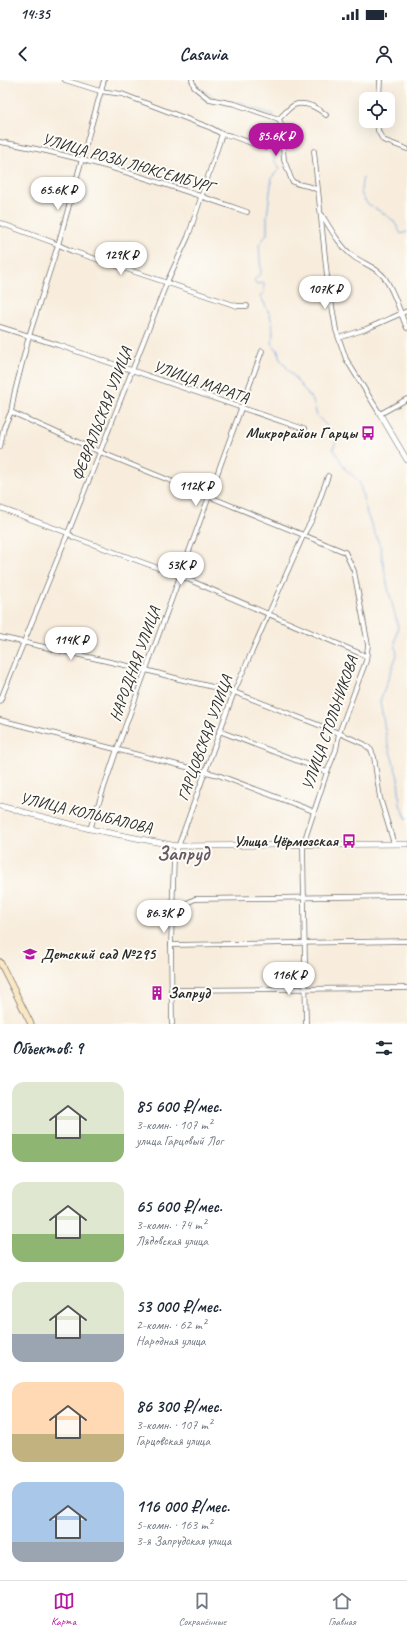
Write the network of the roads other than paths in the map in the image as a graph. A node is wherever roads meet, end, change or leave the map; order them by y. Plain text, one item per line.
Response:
1 (65, 80) edge
2 (104, 80) edge
3 (192, 80) edge
4 (380, 80) edge
5 (100, 91) junction
6 (380, 92) edge
7 (326, 115) dead end
8 (279, 119) junction
9 (378, 128) edge
10 (222, 134) junction
11 (0, 142) edge
12 (266, 148) dead end
13 (407, 149) edge
14 (314, 152) dead end
15 (81, 159) junction
16 (318, 190) junction
17 (202, 197) junction
18 (247, 212) dead end
19 (321, 213) junction
20 (0, 223) edge
21 (58, 245) junction
22 (167, 282) junction
23 (247, 306) dead end
24 (407, 311) edge
25 (400, 314) junction
26 (0, 327) edge
27 (407, 328) edge
28 (29, 336) junction
29 (339, 338) junction
30 (262, 350) dead end
31 (132, 371) junction
32 (407, 399) edge
33 (241, 408) junction
34 (11, 412) junction
35 (380, 414) junction
36 (304, 429) dead end
37 (0, 447) edge
38 (100, 452) junction
39 (407, 460) edge
40 (328, 476) dead end
41 (208, 496) junction
42 (0, 508) edge
43 (68, 533) junction
44 (304, 534) junction
45 (180, 576) junction
46 (269, 614) junction
47 (0, 636) edge
48 (24, 643) junction
49 (366, 656) junction
50 (146, 670) junction
51 (234, 692) junction
52 (0, 701) edge
53 (0, 720) edge
54 (219, 731) junction
55 (340, 733) junction
56 (117, 749) junction
57 (205, 772) junction
58 (327, 772) junction
59 (0, 806) edge
60 (313, 811) junction
61 (90, 828) junction
62 (394, 844) junction
63 (407, 844) edge
64 (303, 845) junction
65 (177, 846) junction
66 (407, 896) edge
67 (304, 898) junction
68 (173, 908) junction
69 (407, 941) edge
70 (305, 943) junction
71 (171, 945) junction
72 (0, 962) edge
73 (306, 988) junction
74 (407, 988) edge
75 (171, 990) junction
76 (30, 1024) edge
77 (172, 1024) edge
78 (306, 1024) edge

1 - 5 street
2 - 5 street
3 - 8 street
4 - 6 street
5 - 10 street
5 - 15 street
7 - 8 street
8 - 16 street
9 - 13 street
10 - 12 street
10 - 17 street, ФЕВРАЛЬСКАЯ УЛИЦА
11 - 15 street, УЛИЦА РОЗЫ ЛЮКСЕМБУРГ
14 - 16 street
15 - 17 street, УЛИЦА РОЗЫ ЛЮКСЕМБУРГ
15 - 21 street
16 - 19 street
17 - 18 street, УЛИЦА РОЗЫ ЛЮКСЕМБУРГ
17 - 22 street, ФЕВРАЛЬСКАЯ УЛИЦА
19 - 25 street
19 - 29 street
20 - 21 street
21 - 22 street
21 - 28 street
22 - 23 street
22 - 31 street, ФЕВРАЛЬСКАЯ УЛИЦА
24 - 25 street
25 - 27 street
25 - 29 street
26 - 28 street, УЛИЦА МАРАТА
28 - 31 street, УЛИЦА МАРАТА
28 - 34 street
29 - 35 street
30 - 33 street, НАРОДНАЯ УЛИЦА
31 - 33 street, УЛИЦА МАРАТА
31 - 38 street, ФЕВРАЛЬСКАЯ УЛИЦА
32 - 35 street
33 - 36 street, УЛИЦА МАРАТА
33 - 41 street, НАРОДНАЯ УЛИЦА
34 - 37 street
34 - 38 street, УЛИЦА СТОЛЬНИКОВА
35 - 39 street
38 - 41 street, УЛИЦА СТОЛЬНИКОВА
38 - 43 street, ФЕВРАЛЬСКАЯ УЛИЦА
40 - 44 street, ГАРЦОВСКАЯ УЛИЦА
41 - 44 street, УЛИЦА СТОЛЬНИКОВА
41 - 45 street, НАРОДНАЯ УЛИЦА
42 - 43 street
43 - 45 street
43 - 48 street, ФЕВРАЛЬСКАЯ УЛИЦА
44 - 46 street, ГАРЦОВСКАЯ УЛИЦА
44 - 49 street, УЛИЦА СТОЛЬНИКОВА
45 - 46 street
45 - 50 street, НАРОДНАЯ УЛИЦА
46 - 49 street
46 - 51 street, ГАРЦОВСКАЯ УЛИЦА
47 - 48 street
48 - 50 street
48 - 52 street, ФЕВРАЛЬСКАЯ УЛИЦА
49 - 55 street, УЛИЦА СТОЛЬНИКОВА
50 - 51 street
50 - 56 street, НАРОДНАЯ УЛИЦА
51 - 54 street, ГАРЦОВСКАЯ УЛИЦА
51 - 55 street
53 - 56 street
54 - 57 street, ГАРЦОВСКАЯ УЛИЦА
54 - 58 street
55 - 58 street, УЛИЦА СТОЛЬНИКОВА
55 - 62 street
56 - 57 street
56 - 61 street, НАРОДНАЯ УЛИЦА
57 - 60 street
57 - 65 street, ГАРЦОВСКАЯ УЛИЦА
58 - 60 street, УЛИЦА СТОЛЬНИКОВА
59 - 61 street, УЛИЦА КОЛЫБАЛОВА
60 - 64 street, УЛИЦА СТОЛЬНИКОВА
61 - 65 street, УЛИЦА КОЛЫБАЛОВА
62 - 63 street, УЛИЦА КОЛЫБАЛОВА
62 - 64 street, УЛИЦА КОЛЫБАЛОВА
64 - 65 street, УЛИЦА КОЛЫБАЛОВА
64 - 67 street, УЛИЦА СТОЛЬНИКОВА
65 - 68 street, ГАРЦОВСКАЯ УЛИЦА
66 - 67 street
67 - 68 street
67 - 70 street, УЛИЦА СТОЛЬНИКОВА
68 - 71 street, ГАРЦОВСКАЯ УЛИЦА
69 - 70 street
70 - 71 street
70 - 73 street, УЛИЦА СТОЛЬНИКОВА
71 - 75 street, ГАРЦОВСКАЯ УЛИЦА
72 - 76 main road
73 - 74 street
73 - 75 street
73 - 78 street, УЛИЦА СТОЛЬНИКОВА
75 - 77 street, ГАРЦОВСКАЯ УЛИЦА

